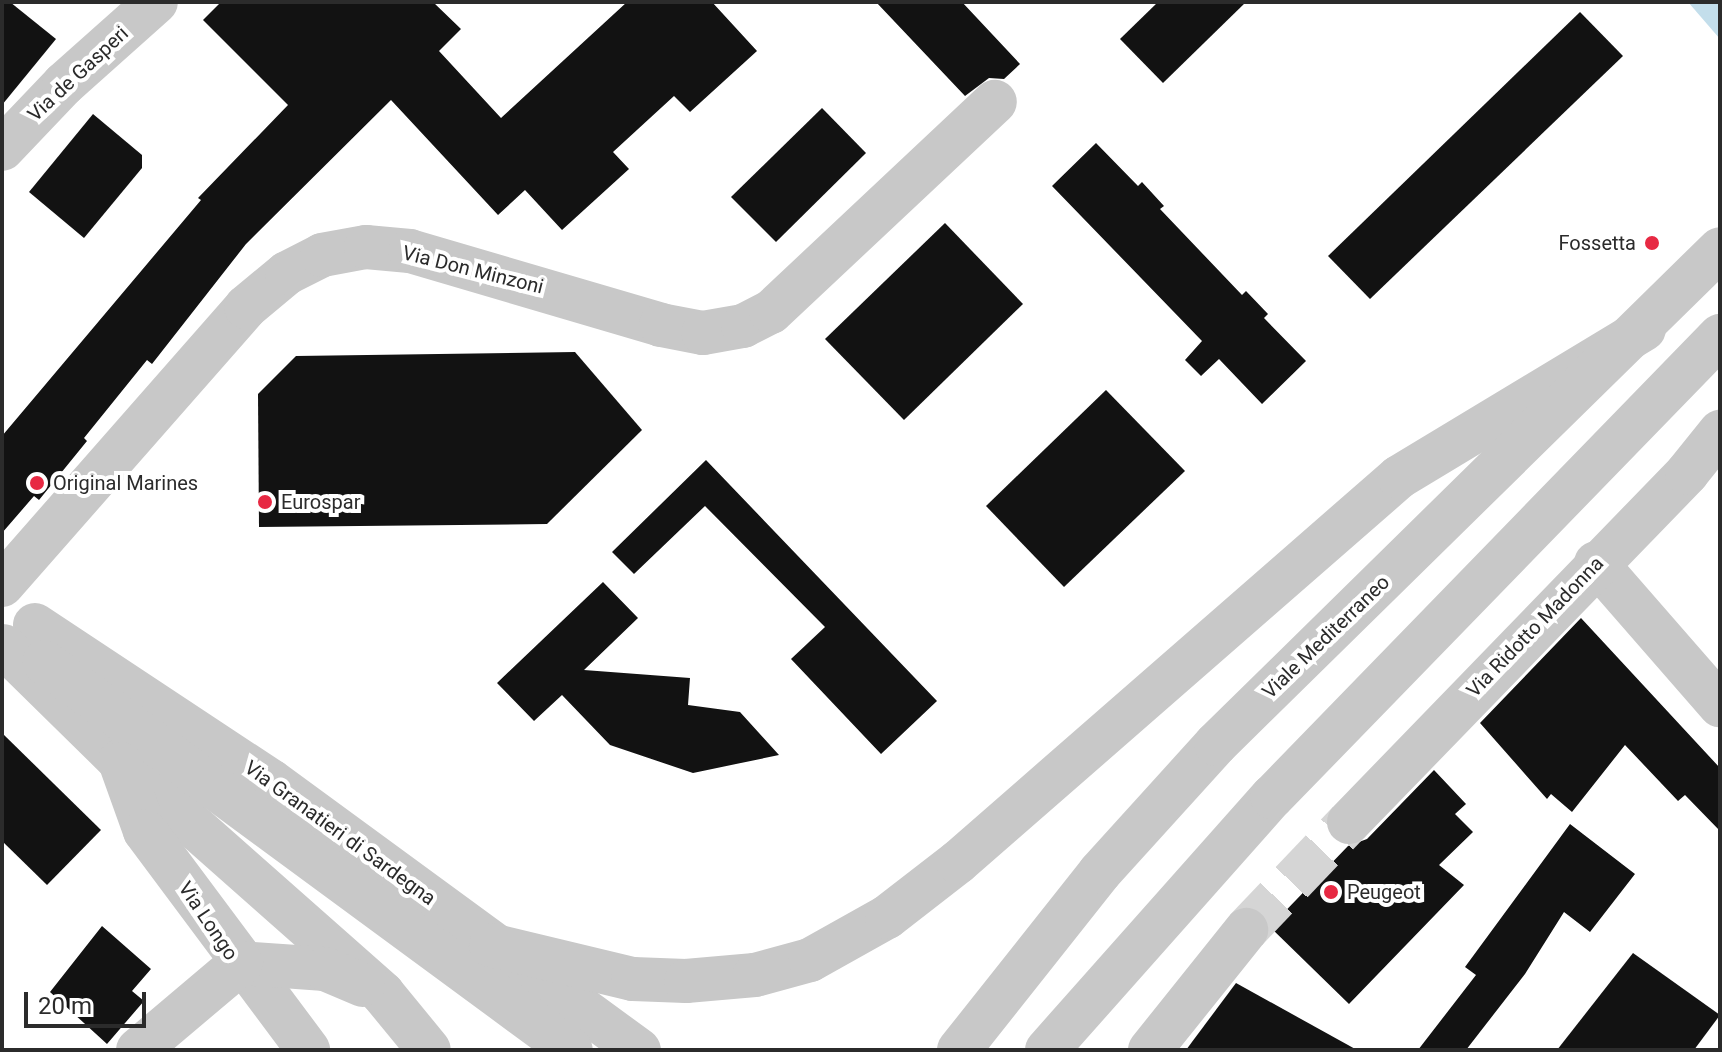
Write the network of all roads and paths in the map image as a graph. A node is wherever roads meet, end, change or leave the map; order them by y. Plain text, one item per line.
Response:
1 (156, 2) edge
2 (995, 102) dead end
3 (2, 149) edge
4 (1720, 249) edge
5 (1644, 329) junction
6 (1720, 336) edge
7 (1720, 432) edge
8 (1596, 563) junction
9 (2, 585) edge
10 (15, 640) edge
11 (1720, 705) edge
12 (120, 761) junction
13 (1349, 822) tunnel mouth
14 (1246, 930) tunnel mouth
15 (491, 945) junction
16 (241, 963) junction
17 (383, 994) junction
18 (138, 1050) edge
19 (308, 1050) edge
20 (429, 1050) edge
21 (571, 1050) edge
22 (639, 1050) edge
23 (959, 1050) edge
24 (1047, 1050) edge
25 (1150, 1050) edge

1 - 3 street, Via de Gasperi
2 - 9 street, Via Don Minzoni
4 - 5 street, Viale Mediterraneo
5 - 15 street
5 - 23 street, Viale Mediterraneo
6 - 24 street
7 - 8 street, Via Ridotto Madonna
8 - 11 street
8 - 13 street, Via Ridotto Madonna
9 - 10 street
10 - 12 street
10 - 15 street, Via Granatieri di Sardegna
10 - 21 street, Via Granatieri di Sardegna
12 - 16 street, Via Longo
12 - 17 street
14 - 25 street
15 - 22 street, Via Granatieri di Sardegna
16 - 17 street
16 - 18 street, Via Longo
16 - 19 street
17 - 20 street

